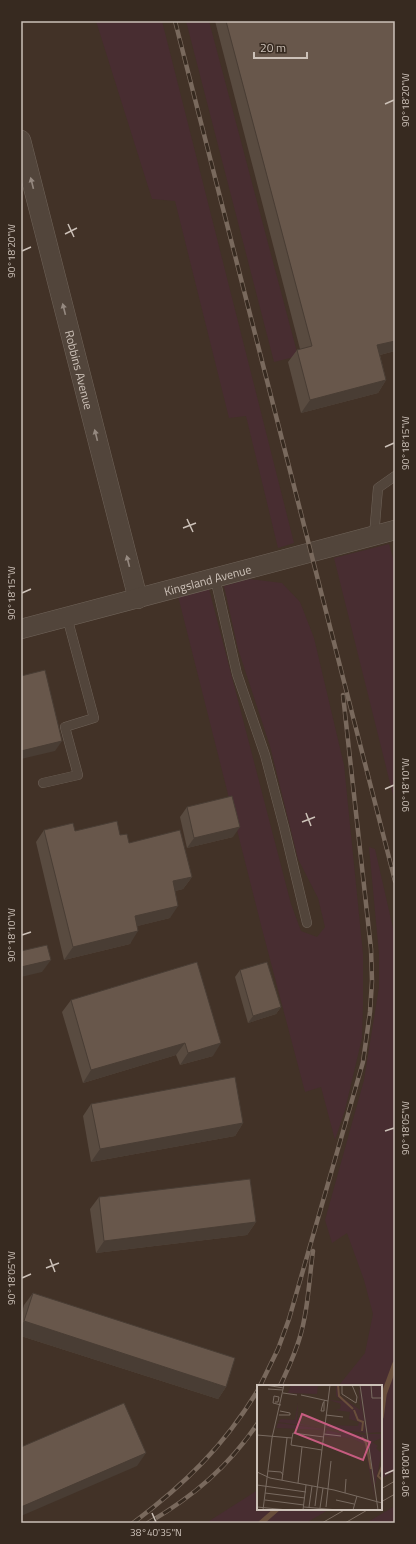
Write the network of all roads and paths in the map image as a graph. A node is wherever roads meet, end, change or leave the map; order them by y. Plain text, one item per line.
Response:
1 (21, 140) edge
2 (395, 476) edge
3 (395, 530) edge
4 (374, 536) junction
5 (215, 578) junction
6 (138, 599) junction
7 (67, 617) junction
8 (21, 629) edge
9 (43, 783) dead end
10 (307, 923) dead end

6 -> 1 street, Robbins Avenue
2 - 4 lane
3 - 4 street, Kingsland Avenue
4 - 5 street, Kingsland Avenue
5 - 6 street, Kingsland Avenue
5 - 10 lane
6 - 7 street, Kingsland Avenue
7 - 8 street, Kingsland Avenue
7 - 9 lane

